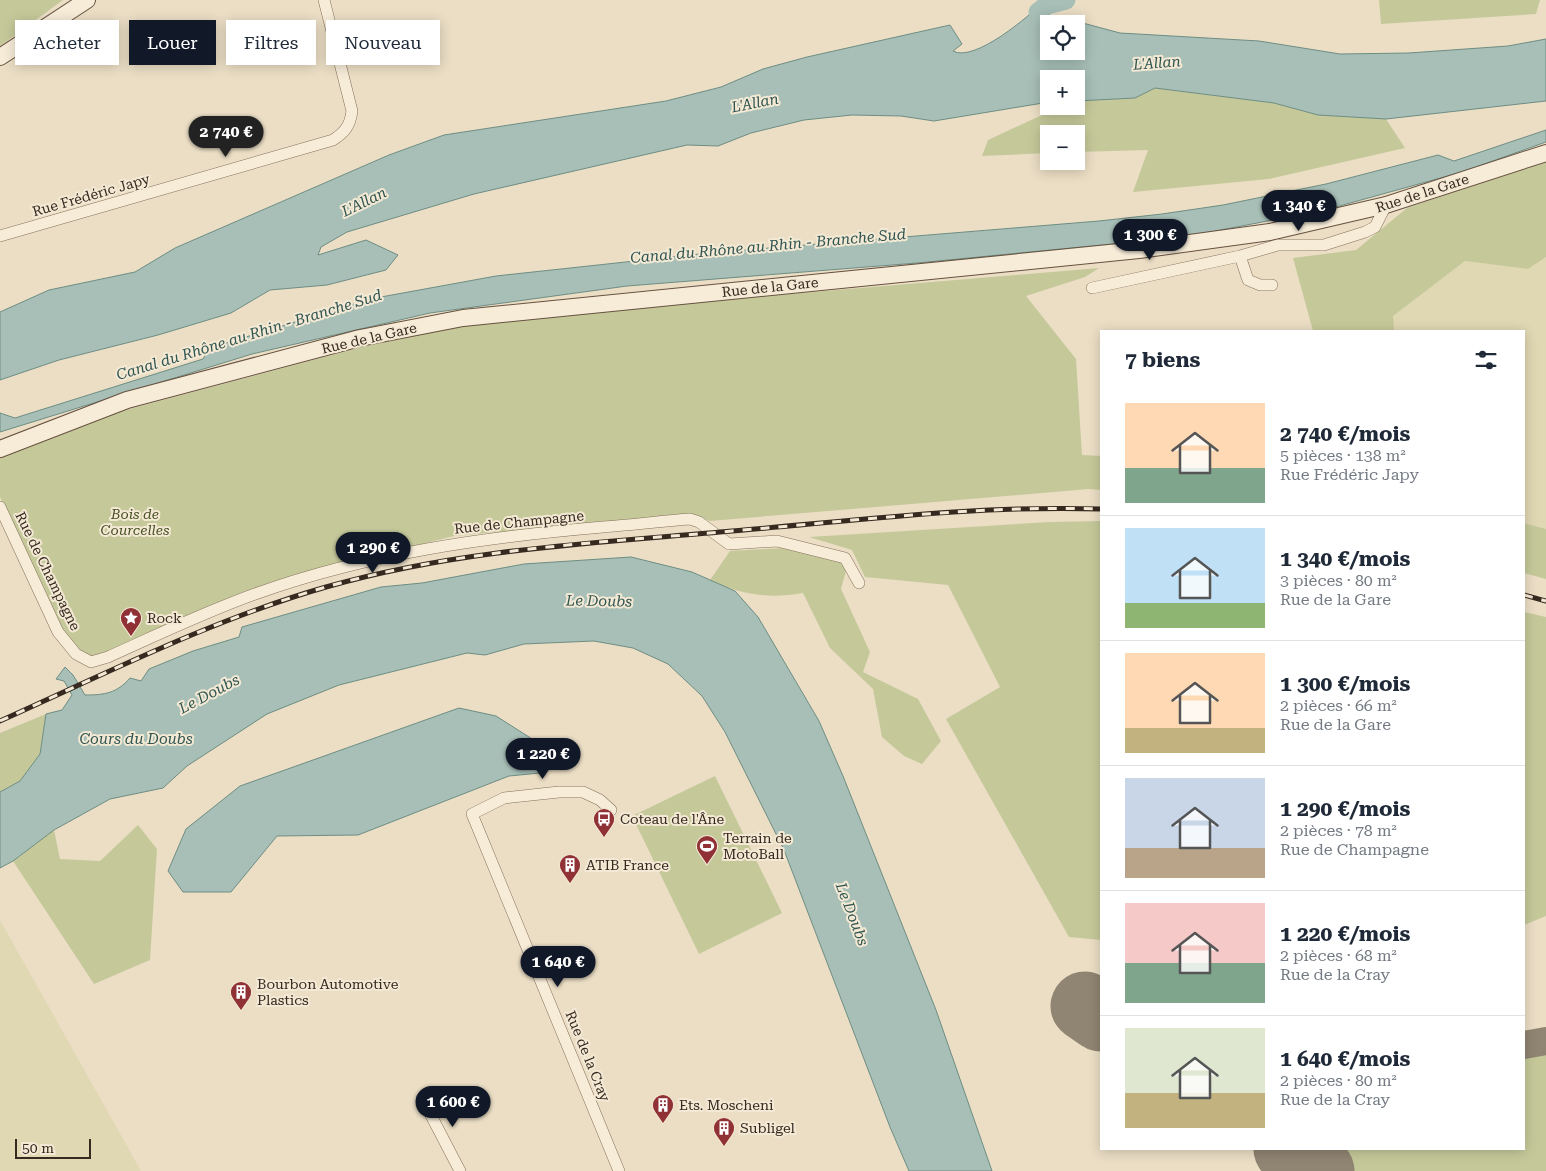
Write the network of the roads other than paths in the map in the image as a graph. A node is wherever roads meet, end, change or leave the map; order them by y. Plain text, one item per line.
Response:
1 (87, 0) edge
2 (324, 0) edge
3 (0, 57) edge
4 (1546, 152) edge
5 (1386, 205) junction
6 (0, 236) edge
7 (1274, 239) junction
8 (1240, 256) junction
9 (1272, 285) dead end
10 (1092, 288) dead end
11 (0, 448) edge
12 (0, 507) edge
13 (859, 584) dead end
14 (611, 810) dead end
15 (422, 1098) dead end
16 (460, 1171) edge
17 (619, 1171) edge

1 - 3 main road
2 - 6 street, Rue Frédéric Japy
4 - 5 main road, Rue de la Gare
5 - 7 main road, Rue de la Gare
5 - 7 street
7 - 8 street
7 - 11 main road, Rue de la Gare
8 - 9 street
8 - 10 street
12 - 13 street, Rue de Champagne
14 - 17 street, Rue de la Cray
15 - 16 street

